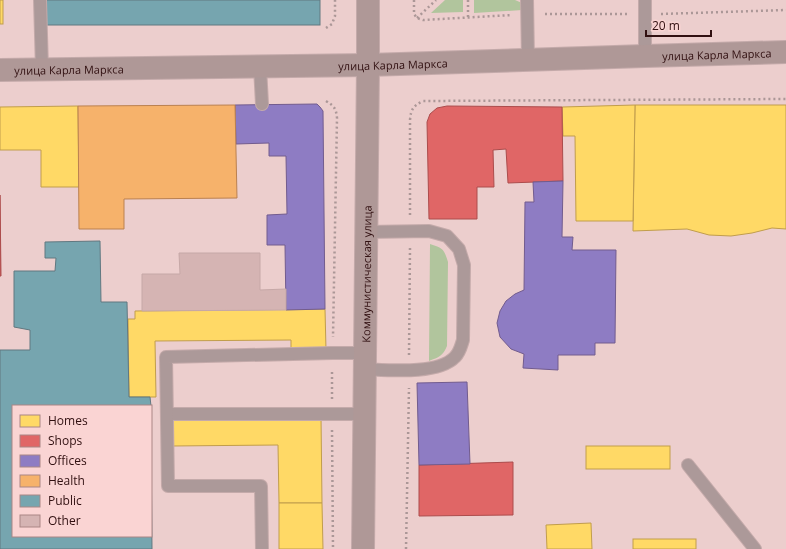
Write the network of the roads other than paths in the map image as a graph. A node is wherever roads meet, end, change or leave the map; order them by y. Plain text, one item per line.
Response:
1 (40, 0) edge
2 (368, 0) edge
3 (527, 0) edge
4 (645, 0) edge
5 (786, 52) edge
6 (645, 56) junction
7 (528, 60) junction
8 (368, 65) junction
9 (260, 67) junction
10 (42, 69) junction
11 (0, 70) edge
12 (262, 104) dead end
13 (367, 232) junction
14 (365, 361) junction
15 (167, 414) junction
16 (364, 414) junction
17 (688, 465) dead end
18 (262, 549) edge
19 (363, 549) edge
20 (755, 549) edge

1 - 10 lane
2 - 8 main road, Коммунистическая улица
3 - 7 lane
4 - 6 lane
5 - 6 main road, улица Карла Маркса
6 - 7 main road, улица Карла Маркса
7 - 8 main road, улица Карла Маркса
8 - 9 main road, улица Карла Маркса
8 - 13 main road, Коммунистическая улица
9 - 10 main road, улица Карла Маркса
9 - 12 lane
10 - 11 main road, улица Карла Маркса
13 - 14 main road, Коммунистическая улица
13 - 14 lane
14 - 15 lane
14 - 16 main road, Коммунистическая улица
15 - 16 lane
15 - 18 lane
16 - 19 main road, Коммунистическая улица
17 - 20 lane

